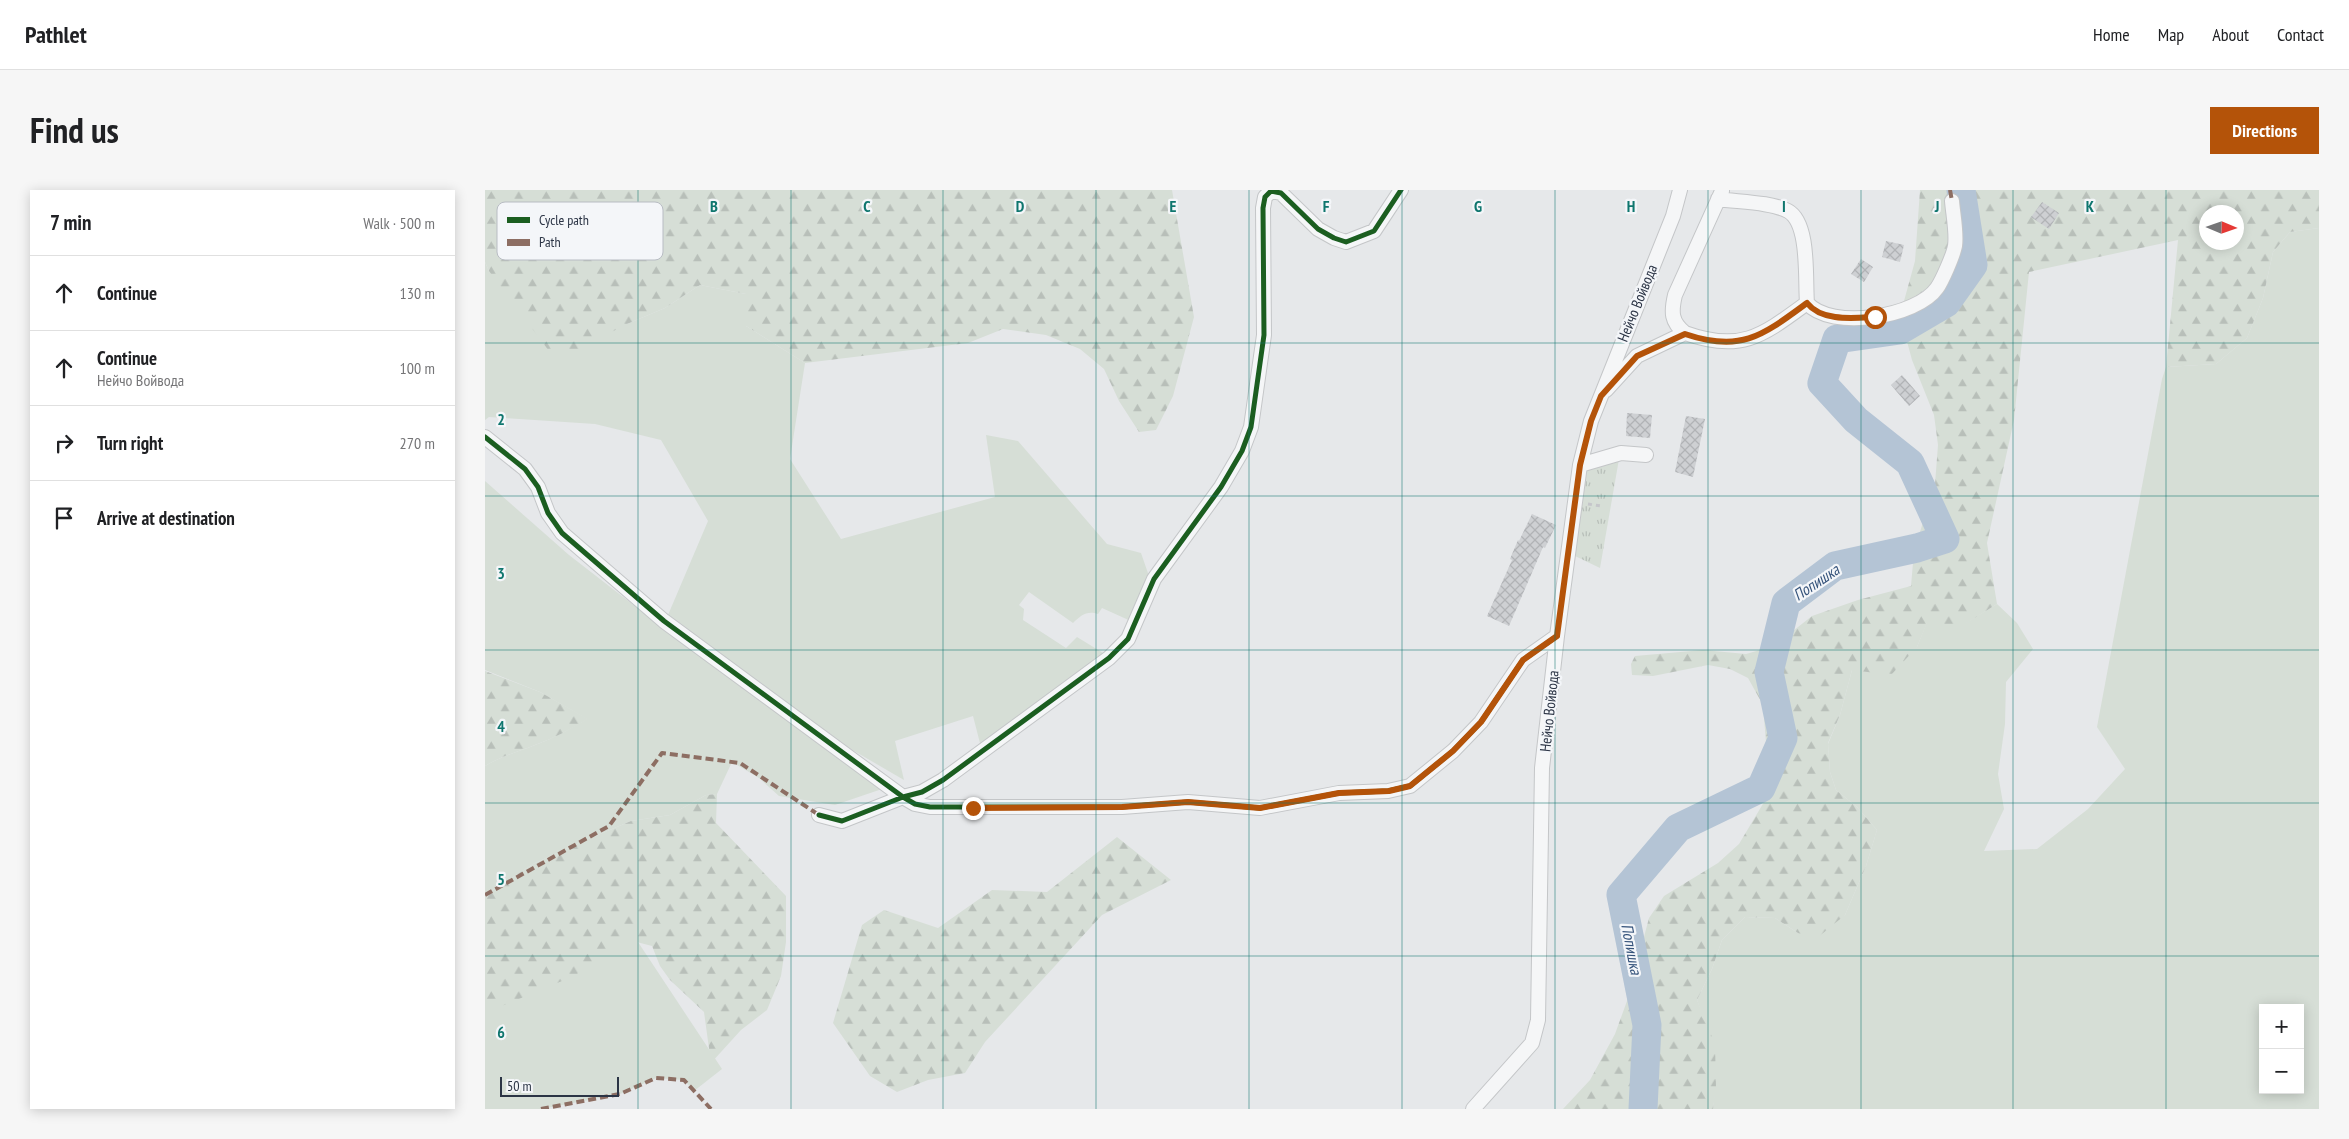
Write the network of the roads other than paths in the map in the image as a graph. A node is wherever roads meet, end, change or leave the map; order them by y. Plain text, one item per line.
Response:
1 (1401, 190) edge
2 (1680, 190) edge
3 (1720, 195) edge
4 (1952, 201) dead end
5 (1807, 303) junction
6 (1685, 334) junction
7 (1601, 396) junction
8 (485, 437) edge
9 (1646, 455) dead end
10 (1580, 465) junction
11 (1557, 636) junction
12 (903, 796) junction
13 (819, 815) dead end
14 (1473, 1109) edge

1 - 12 street
2 - 7 street, Нейчо Войвода
3 - 5 street
3 - 6 street
4 - 5 street
5 - 6 street
6 - 7 street
7 - 10 street, Нейчо Войвода
8 - 12 street
9 - 10 street
10 - 11 street, Нейчо Войвода
11 - 12 street
11 - 14 street, Нейчо Войвода
12 - 13 street

